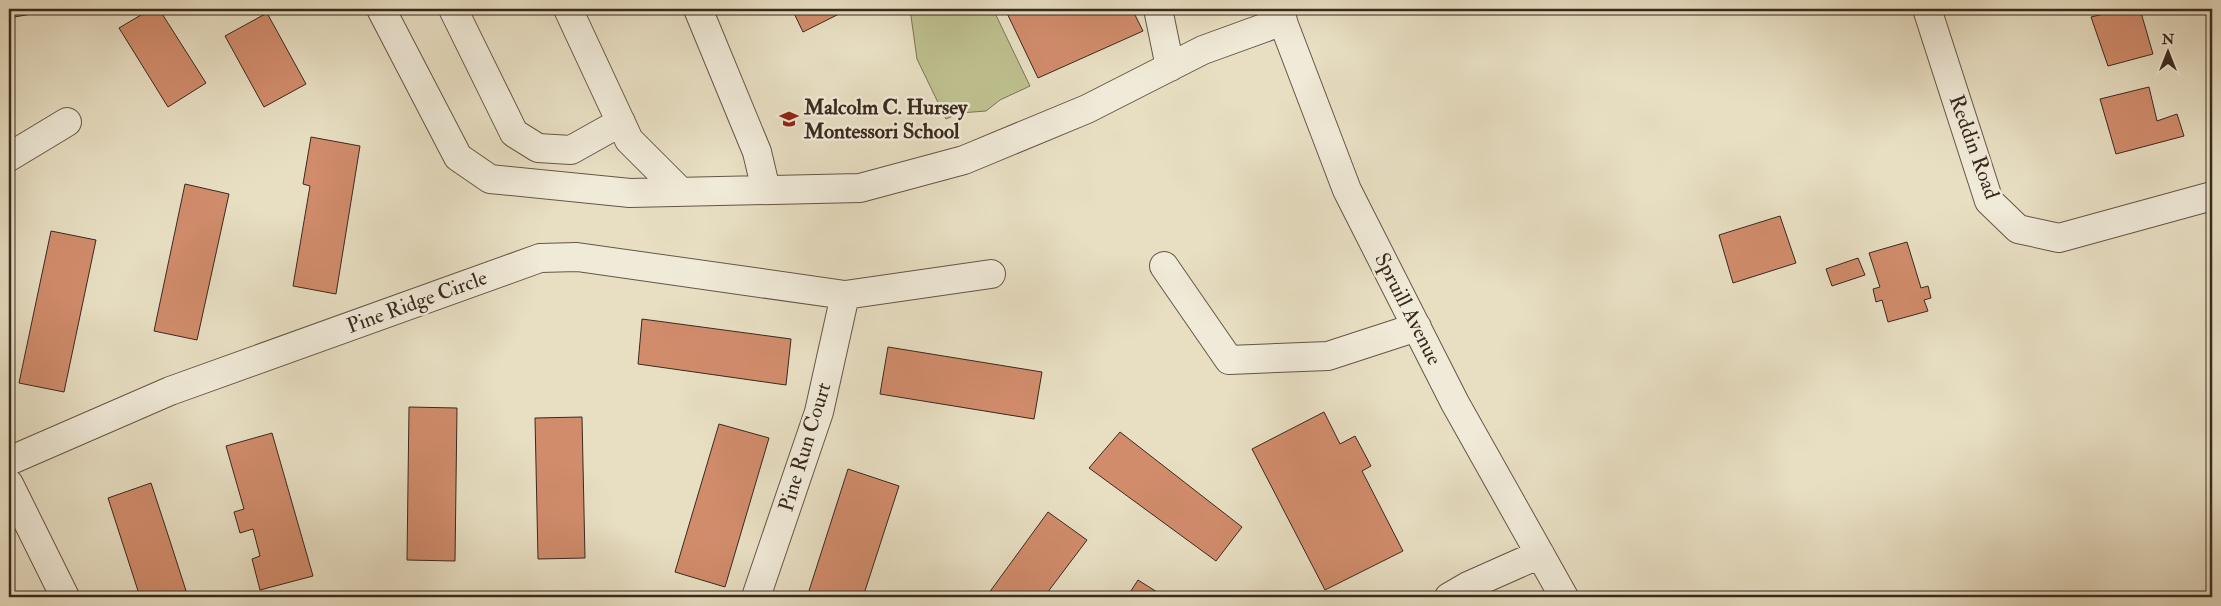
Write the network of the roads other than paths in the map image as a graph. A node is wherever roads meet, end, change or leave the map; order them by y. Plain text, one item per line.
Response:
1 (381, 9) edge
2 (453, 9) edge
3 (568, 9) edge
4 (698, 9) edge
5 (1158, 9) edge
6 (1927, 9) edge
7 (1280, 15) edge
8 (1170, 67) junction
9 (67, 122) dead end
10 (620, 122) junction
11 (530, 142) junction
12 (9, 156) edge
13 (521, 182) junction
14 (766, 190) junction
15 (681, 192) junction
16 (2212, 196) edge
17 (1164, 266) dead end
18 (991, 274) dead end
19 (844, 295) junction
20 (1417, 327) junction
21 (9, 461) edge
22 (9, 484) edge
23 (1540, 554) junction
24 (65, 597) edge
25 (756, 597) edge
26 (1449, 597) edge
27 (1564, 597) edge

1 - 13 street
2 - 11 street
3 - 10 street
4 - 14 street
5 - 8 street
6 - 16 street, Reddin Road
7 - 8 street
7 - 20 street, Spruill Avenue
8 - 14 street
9 - 12 street
10 - 11 street
10 - 15 street
11 - 13 street
13 - 15 street
14 - 15 street
17 - 20 street
18 - 19 street, Pine Ridge Circle
19 - 21 street, Pine Ridge Circle
19 - 25 street, Pine Run Court
20 - 23 street, Spruill Avenue
22 - 24 street
23 - 26 street
23 - 27 street, Spruill Avenue

